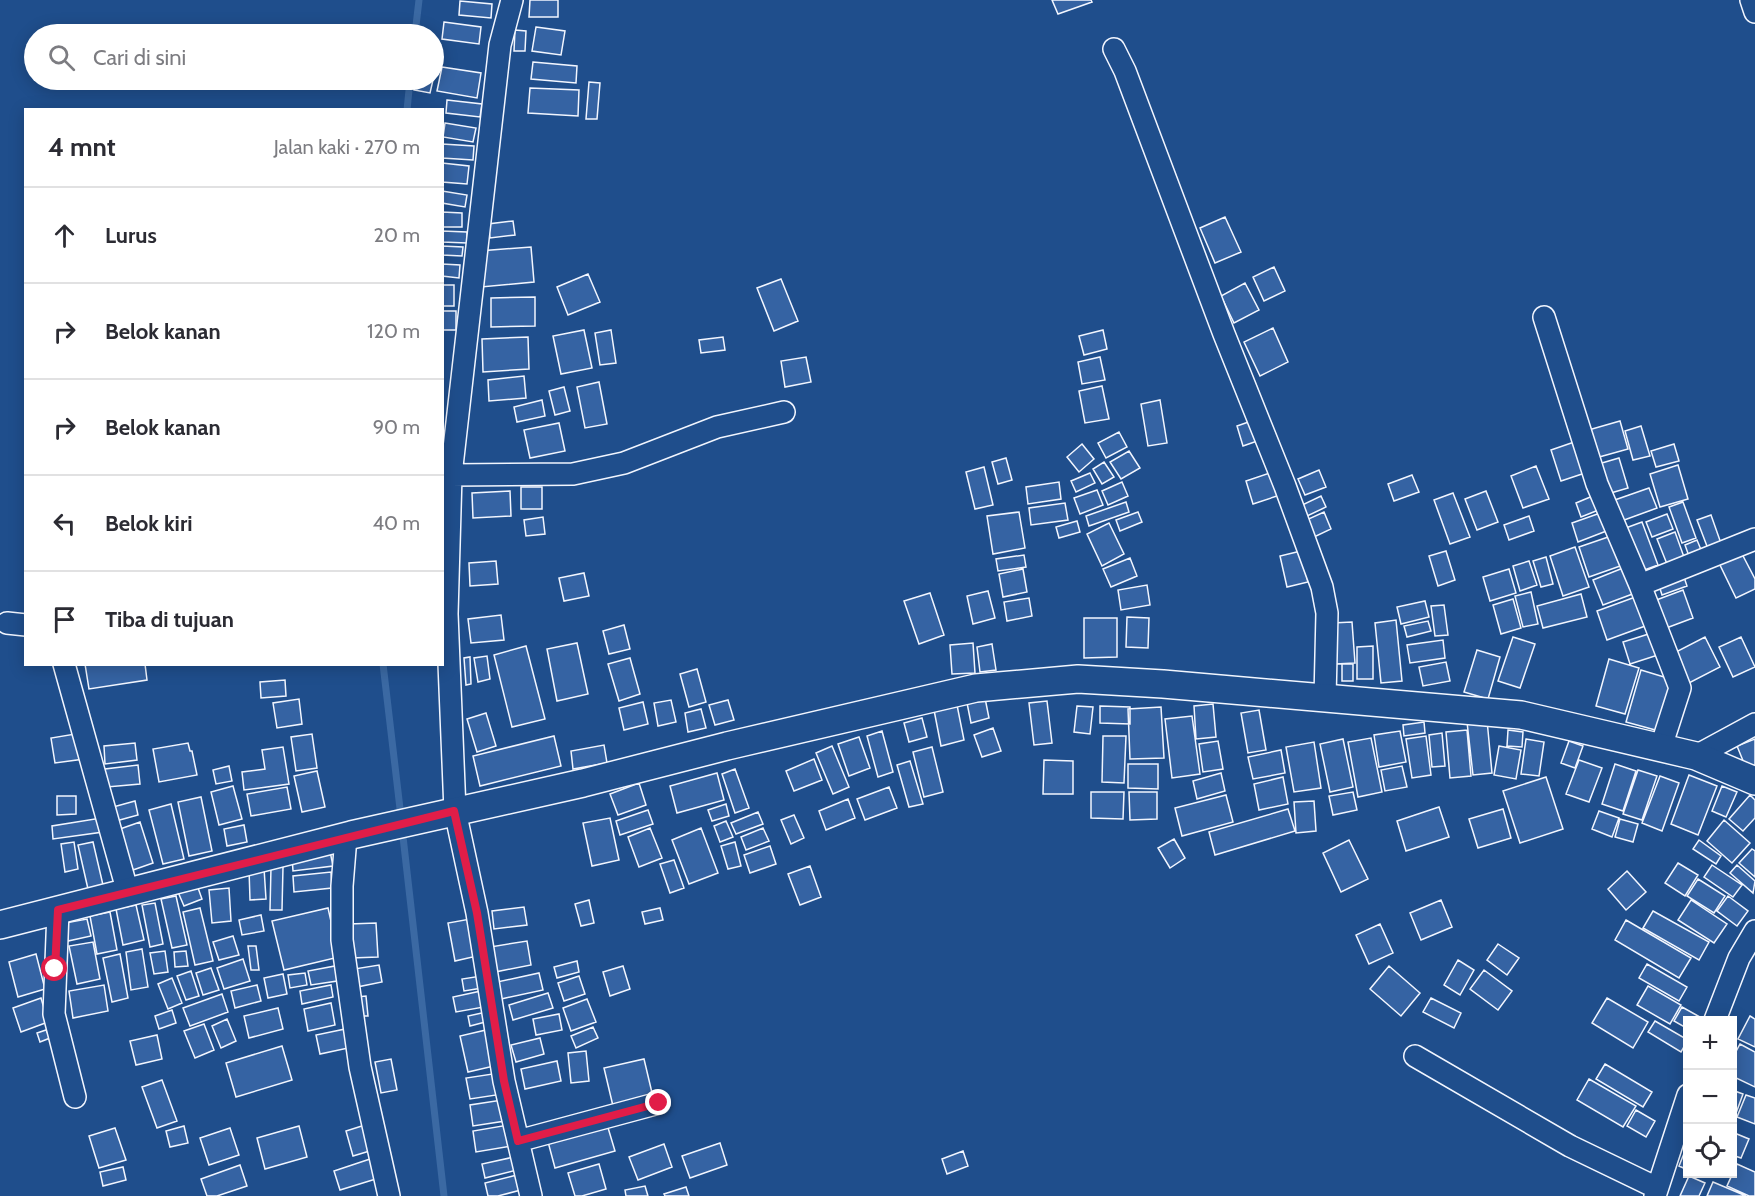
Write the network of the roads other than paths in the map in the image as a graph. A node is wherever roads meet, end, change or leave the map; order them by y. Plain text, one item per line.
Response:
1 (512, 0) edge
2 (1751, 0) edge
3 (1755, 12) edge
4 (1114, 49) dead end
5 (1544, 317) dead end
6 (784, 412) dead end
7 (451, 475) junction
8 (1755, 539) edge
9 (1641, 585) junction
10 (65, 666) edge
11 (1325, 698) junction
12 (1755, 724) edge
13 (1661, 747) junction
14 (1696, 756) junction
15 (1755, 781) edge
16 (443, 814) junction
17 (348, 836) junction
18 (128, 893) junction
19 (58, 910) junction
20 (0, 925) edge
21 (1755, 931) edge
22 (1717, 1016) edge
23 (1415, 1056) dead end
24 (75, 1097) dead end
25 (659, 1103) dead end
26 (1683, 1110) edge
27 (518, 1141) junction
28 (1656, 1192) edge
29 (389, 1196) edge
30 (531, 1196) edge

1 - 7 street
2 - 3 street
4 - 11 street
5 - 9 street
6 - 7 street
7 - 16 street
8 - 9 street
9 - 13 street
10 - 18 street
11 - 13 street
11 - 16 street
12 - 14 street
13 - 14 street
14 - 15 street
16 - 17 street
16 - 27 street
17 - 18 street
17 - 29 street
18 - 19 street
19 - 20 street
19 - 24 street
21 - 22 street
23 - 28 street
25 - 27 street
26 - 28 street
27 - 30 street

